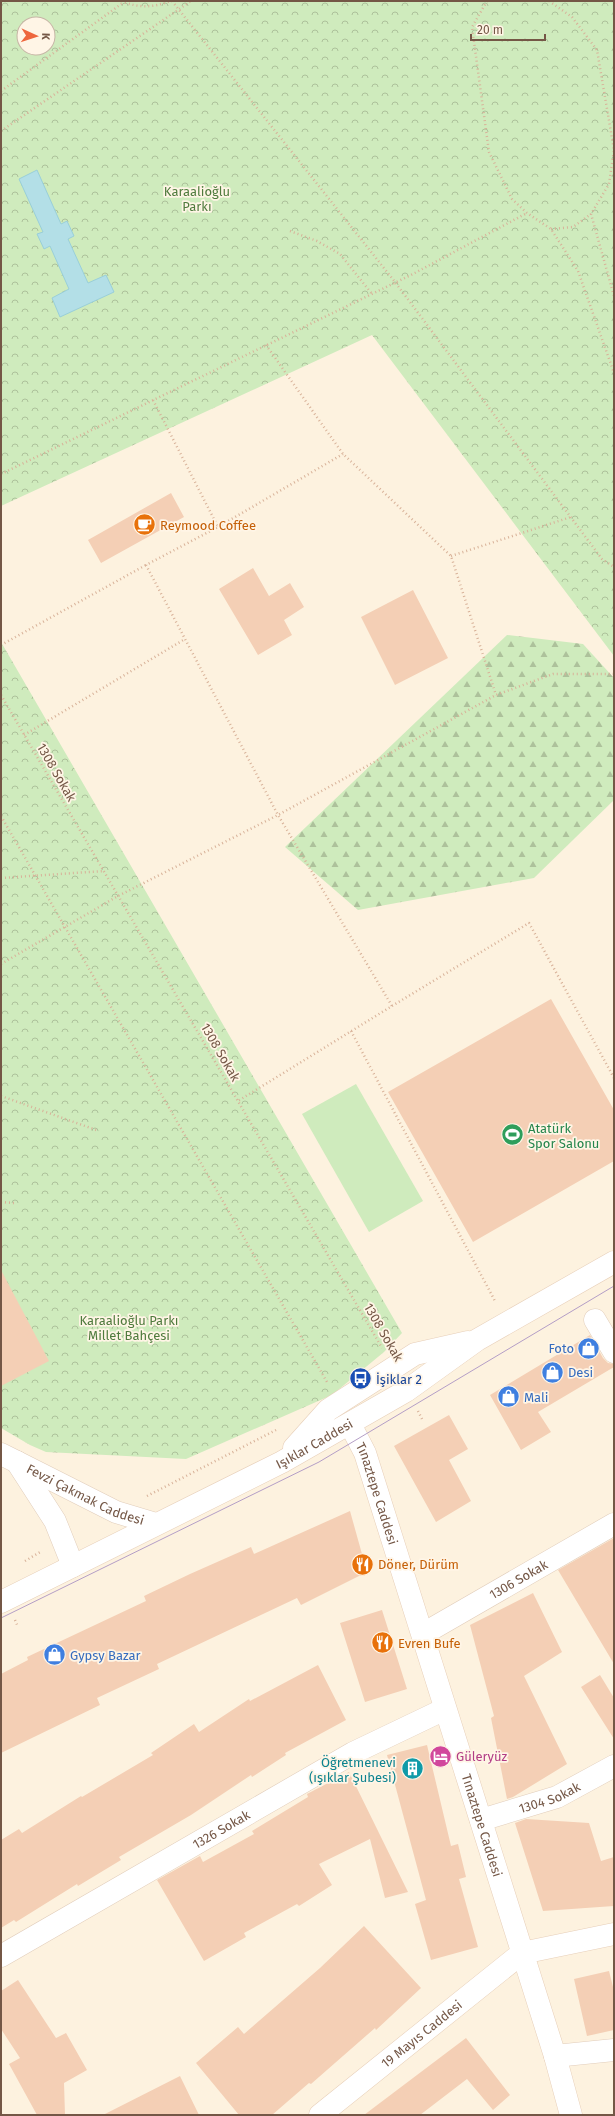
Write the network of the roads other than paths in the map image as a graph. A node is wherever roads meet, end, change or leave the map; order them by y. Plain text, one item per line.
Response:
1 (614, 1262) edge
2 (595, 1320) dead end
3 (478, 1340) junction
4 (614, 1352) edge
5 (350, 1424) junction
6 (9, 1458) edge
7 (282, 1462) junction
8 (156, 1524) junction
9 (614, 1524) edge
10 (73, 1566) junction
11 (1, 1602) edge
12 (423, 1634) junction
13 (445, 1709) junction
14 (614, 1766) edge
15 (481, 1820) junction
16 (614, 1934) edge
17 (522, 1953) junction
18 (1, 1956) edge
19 (614, 2050) edge
20 (555, 2056) junction
21 (320, 2115) edge
22 (571, 2115) edge

1 - 3 street, Işıklar Caddesi
2 - 4 street
3 - 5 street, Işıklar Caddesi
3 - 7 street
5 - 7 street, Işıklar Caddesi
5 - 12 street, Tınaztepe Caddesi
6 - 8 street, Fevzi Çakmak Caddesi
6 - 10 street, Fevzi Çakmak Caddesi
7 - 8 street, Işıklar Caddesi
8 - 10 street, Işıklar Caddesi
9 - 12 street, 1306 Sokak
10 - 11 street, Işıklar Caddesi
12 - 13 street, Tınaztepe Caddesi
13 - 15 street, Tınaztepe Caddesi
13 - 18 street, 1326 Sokak
14 - 15 street, 1304 Sokak
15 - 17 street, Tınaztepe Caddesi
16 - 17 street
17 - 20 street, Tınaztepe Caddesi
17 - 21 street, 19 Mayıs Caddesi
19 - 20 street
20 - 22 street, Tınaztepe Caddesi

